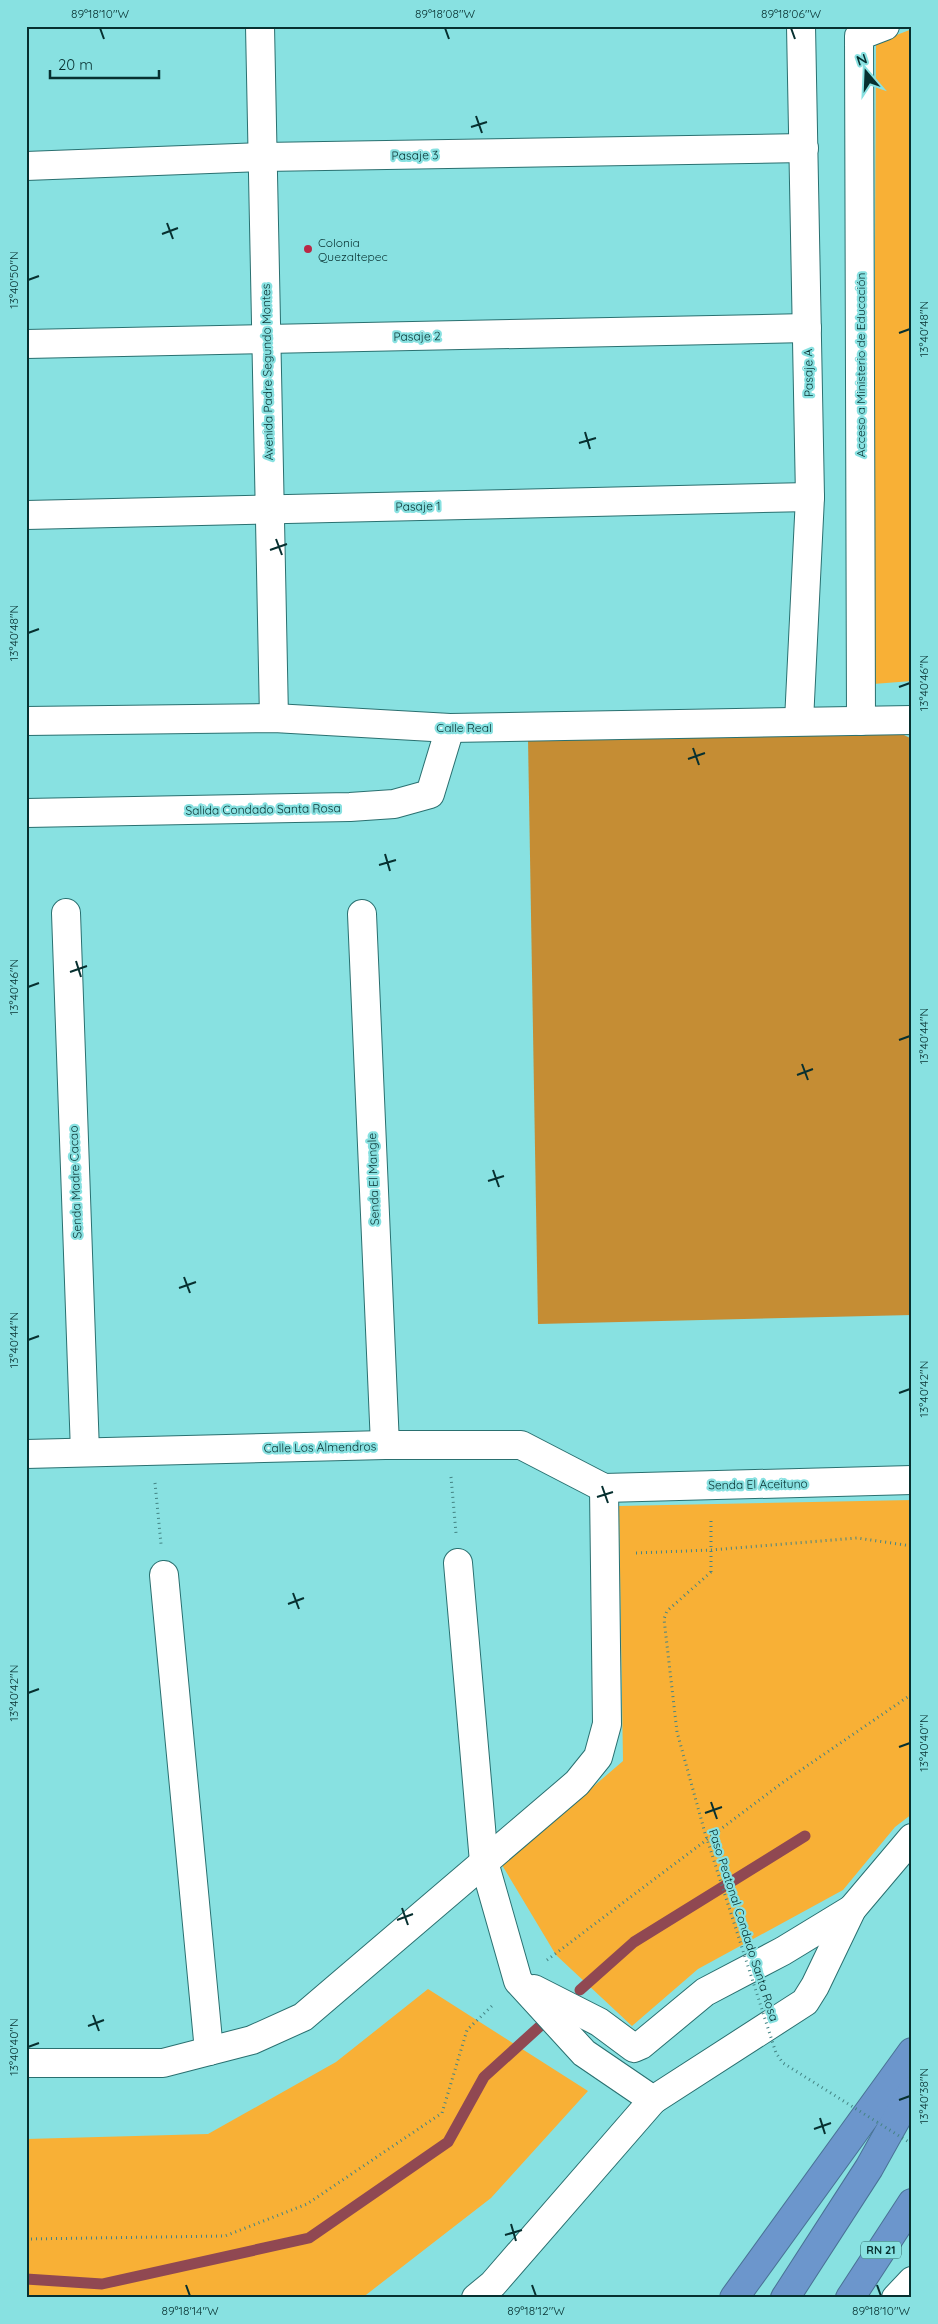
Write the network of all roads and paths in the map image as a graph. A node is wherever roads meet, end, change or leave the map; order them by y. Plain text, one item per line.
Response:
1 (260, 26) edge
2 (801, 26) edge
3 (885, 26) edge
4 (804, 148) junction
5 (263, 157) junction
6 (26, 166) edge
7 (807, 328) junction
8 (265, 339) junction
9 (26, 344) edge
10 (810, 497) junction
11 (271, 510) junction
12 (26, 515) edge
13 (274, 718) junction
14 (799, 720) junction
15 (26, 721) edge
16 (861, 721) junction
17 (909, 722) edge
18 (450, 728) junction
19 (26, 813) edge
20 (66, 913) dead end
21 (362, 914) dead end
22 (384, 1445) junction
23 (449, 1446) junction
24 (151, 1450) junction
25 (85, 1452) junction
26 (26, 1454) edge
27 (912, 1480) edge
28 (711, 1485) junction
29 (604, 1488) junction
30 (912, 1546) edge
31 (711, 1550) junction
32 (604, 1555) junction
33 (458, 1563) joint
34 (164, 1575) joint
35 (912, 1694) edge
36 (912, 1838) edge
37 (484, 1862) junction
38 (852, 1909) junction
39 (518, 1981) junction
40 (210, 2051) junction
41 (912, 2052) edge
42 (26, 2063) edge
43 (912, 2091) edge
44 (653, 2100) junction
45 (912, 2144) edge
46 (912, 2203) edge
47 (26, 2239) edge
48 (912, 2281) edge
49 (476, 2298) edge
50 (734, 2298) edge
51 (785, 2298) edge
52 (850, 2298) edge
53 (896, 2298) edge

1 - 5 street, Avenida Padre Segundo Montes
2 - 4 street, Pasaje A
3 - 16 street, Acceso a Ministerio de Educación
4 - 5 street, Pasaje 3
4 - 7 street, Pasaje A
5 - 6 street, Pasaje 3
5 - 8 street, Avenida Padre Segundo Montes
7 - 8 street, Pasaje 2
7 - 10 street, Pasaje A
8 - 9 street, Pasaje 2
8 - 11 street, Avenida Padre Segundo Montes
10 - 11 street, Pasaje 1
10 - 14 street, Pasaje A
11 - 12 street, Pasaje 1
11 - 13 street, Avenida Padre Segundo Montes
13 - 15 street, Calle Real
13 - 18 street, Calle Real
14 - 16 street, Calle Real
14 - 18 street, Calle Real
16 - 17 street, Calle Real
18 - 19 street, Salida Condado Santa Rosa
20 - 25 street, Senda Madre Cacao
21 - 22 street, Senda El Mangle
22 - 23 street, Calle Los Almendros
22 - 24 street, Calle Los Almendros
23 - 29 street, Calle Los Almendros
23 - 33 path
24 - 25 street, Calle Los Almendros
24 - 34 path
25 - 26 street, Calle Los Almendros
27 - 28 street, Senda El Aceituno
28 - 29 street, Senda El Aceituno
28 - 31 path
29 - 32 street
30 - 31 path
31 - 32 path
31 - 45 path, Paso Peatonal Condado Santa Rosa, bridge
32 - 37 street
33 - 37 street
34 - 40 street
35 - 39 path
36 - 38 street
37 - 39 street
37 - 40 street
38 - 39 street
38 - 44 street
39 - 44 street
39 - 47 path
40 - 42 street
41 - 50 highway
43 - 51 highway
44 - 49 street
46 - 52 highway, RN 21
48 - 53 street

